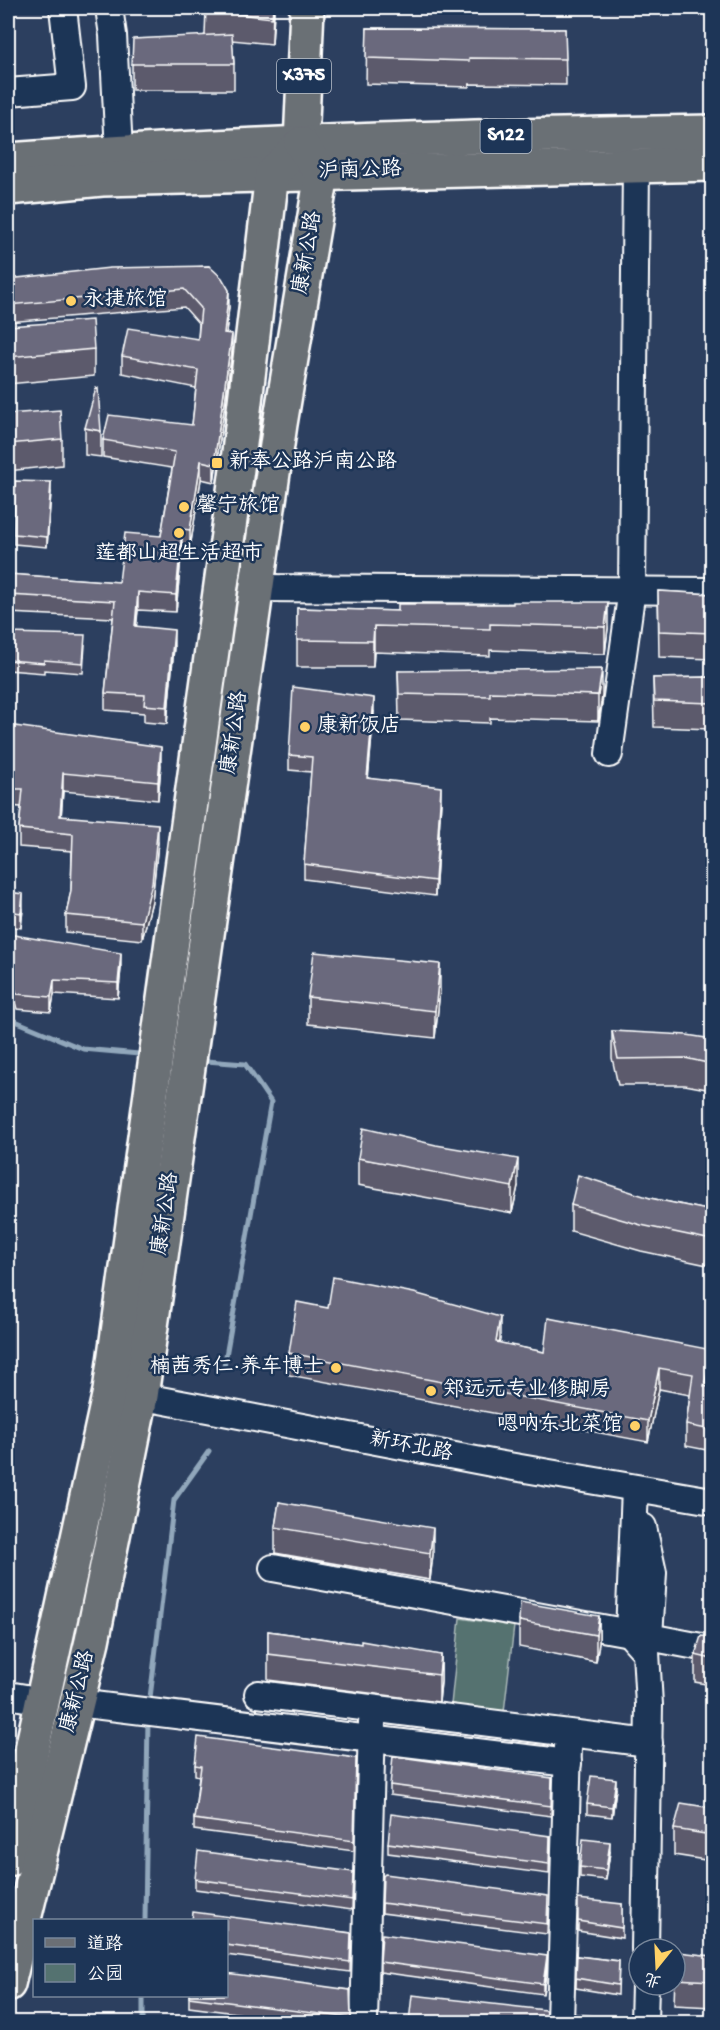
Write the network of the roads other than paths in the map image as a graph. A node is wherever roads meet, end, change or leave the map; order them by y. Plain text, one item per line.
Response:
1 (63, 8) edge
2 (109, 8) edge
3 (307, 8) edge
4 (8, 92) edge
5 (712, 132) edge
6 (301, 144) junction
7 (120, 151) junction
8 (8, 160) edge
9 (712, 164) edge
10 (636, 165) junction
11 (272, 174) junction
12 (322, 174) junction
13 (8, 188) edge
14 (256, 588) junction
15 (632, 590) junction
16 (712, 591) edge
17 (609, 754) dead end
18 (125, 1393) junction
19 (635, 1489) junction
20 (712, 1501) edge
21 (273, 1568) dead end
22 (639, 1635) junction
23 (712, 1649) edge
24 (258, 1694) dead end
25 (8, 1695) edge
26 (44, 1701) junction
27 (76, 1702) junction
28 (372, 1708) junction
29 (569, 1733) junction
30 (371, 1739) junction
31 (649, 1743) junction
32 (568, 1763) junction
33 (8, 1859) edge
34 (645, 1937) edge
35 (8, 1984) edge
36 (645, 1997) edge
37 (364, 2022) edge
38 (560, 2022) edge
39 (644, 2022) edge

1 - 4 street
2 - 7 street
3 - 6 main road, X375
5 - 6 main road, 沪南公路 / S122
6 - 7 main road, 沪南公路 / S122
6 - 11 main road
6 - 12 main road
7 - 8 main road, 沪南公路 / S122
9 - 10 main road, 沪南公路 / S122
10 - 12 main road, 沪南公路 / S122
10 - 15 street
11 - 12 main road, 沪南公路 / S122
11 - 13 main road, 沪南公路 / S122
11 - 18 main road, 康新公路
12 - 14 main road, 康新公路
14 - 15 street
14 - 18 main road, 康新公路
15 - 16 street
15 - 17 street
18 - 19 street, 新环北路
18 - 26 main road, 康新公路
18 - 27 main road, 康新公路
19 - 20 street, 新环北路
19 - 22 street
21 - 22 street
22 - 23 street
22 - 31 street
24 - 28 street
25 - 26 street
26 - 33 main road, 康新公路
27 - 30 street
27 - 35 main road, 康新公路
28 - 29 street
28 - 30 street
29 - 31 street
29 - 32 street
30 - 32 street
30 - 37 street
31 - 34 street
32 - 38 street
36 - 39 street

